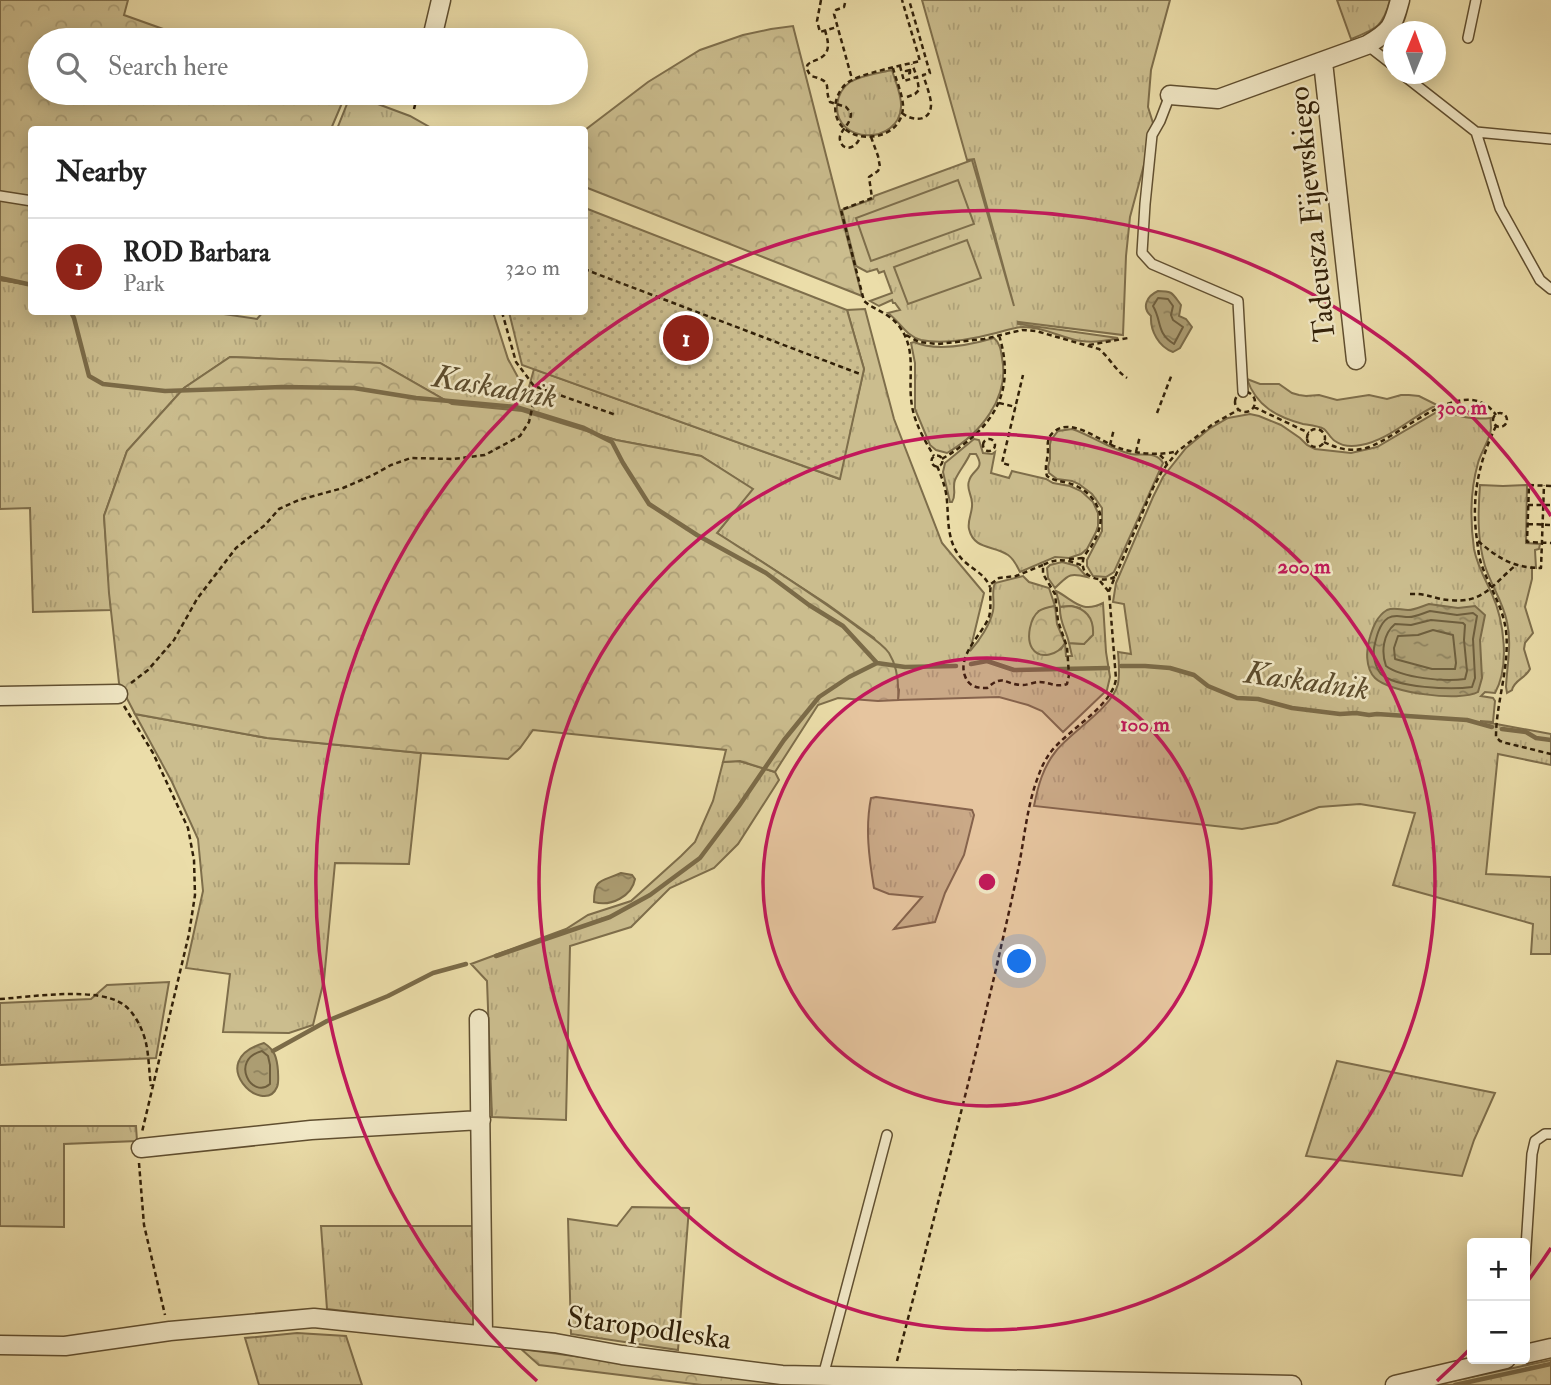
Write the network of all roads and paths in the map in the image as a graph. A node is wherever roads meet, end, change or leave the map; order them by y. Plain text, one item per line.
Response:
1 (441, 0) edge
2 (821, 0) edge
3 (902, 0) edge
4 (909, 0) edge
5 (1400, 0) edge
6 (1476, 0) edge
7 (845, 3) dead end
8 (837, 27) junction
9 (434, 28) edge
10 (825, 30) junction
11 (1468, 38) dead end
12 (1367, 45) junction
13 (1383, 57) edge
14 (1323, 62) junction
15 (912, 63) junction
16 (906, 65) junction
17 (900, 66) junction
18 (893, 68) junction
19 (908, 72) junction
20 (917, 77) junction
21 (852, 79) junction
22 (1415, 84) edge
23 (1170, 95) joint
24 (907, 97) dead end
25 (836, 104) junction
26 (415, 105) edge
27 (414, 109) dead end
28 (902, 113) junction
29 (845, 129) junction
30 (1476, 132) junction
31 (860, 137) junction
32 (871, 137) junction
33 (1551, 139) edge
34 (0, 197) edge
35 (28, 200) edge
36 (588, 271) edge
37 (1551, 289) edge
38 (503, 315) edge
39 (904, 333) junction
40 (999, 335) junction
41 (1128, 338) dead end
42 (1086, 345) junction
43 (1356, 360) dead end
44 (860, 374) dead end
45 (1172, 374) dead end
46 (1023, 375) dead end
47 (1127, 378) dead end
48 (534, 386) junction
49 (1242, 392) dead end
50 (999, 403) junction
51 (1016, 407) junction
52 (1254, 407) dead end
53 (1238, 410) dead end
54 (1157, 413) dead end
55 (616, 415) dead end
56 (1496, 415) junction
57 (1496, 426) junction
58 (1114, 429) dead end
59 (1309, 433) junction
60 (1140, 436) dead end
61 (1007, 441) junction
62 (1324, 442) junction
63 (1014, 443) dead end
64 (1110, 445) junction
65 (1136, 452) junction
66 (1178, 452) junction
67 (1157, 453) junction
68 (934, 456) junction
69 (942, 459) junction
70 (1009, 465) dead end
71 (1167, 465) junction
72 (937, 466) junction
73 (1544, 485) junction
74 (1551, 486) edge
75 (1528, 505) junction
76 (1543, 505) junction
77 (1551, 505) edge
78 (1528, 524) junction
79 (1542, 524) junction
80 (1551, 525) edge
81 (1477, 540) junction
82 (1542, 543) junction
83 (1551, 543) edge
84 (1083, 558) junction
85 (1066, 560) junction
86 (1043, 565) junction
87 (1083, 566) junction
88 (1515, 566) junction
89 (1032, 570) junction
90 (1043, 574) junction
91 (985, 576) junction
92 (1116, 576) junction
93 (999, 578) junction
94 (1100, 581) junction
95 (990, 587) junction
96 (1492, 587) junction
97 (1109, 593) junction
98 (1410, 594) dead end
99 (118, 694) junction
100 (0, 696) edge
101 (1551, 754) edge
102 (0, 999) edge
103 (479, 1019) dead end
104 (152, 1090) junction
105 (481, 1120) junction
106 (1551, 1134) edge
107 (887, 1135) dead end
108 (141, 1148) junction
109 (1527, 1238) edge
110 (170, 1331) junction
111 (484, 1334) junction
112 (0, 1345) edge
113 (1551, 1348) edge
114 (1530, 1353) edge
115 (1485, 1364) edge
116 (823, 1376) junction
117 (893, 1377) junction
118 (1292, 1385) edge
119 (1395, 1385) edge

1 - 9 street
2 - 10 path
3 - 15 path
4 - 28 path
5 - 12 street, Tadeusza Fijewskiego
6 - 11 lane
7 - 8 path
8 - 10 path
8 - 21 path
10 - 25 path
12 - 13 lane
12 - 14 street, Tadeusza Fijewskiego
14 - 23 street, Tadeusza Fijewskiego
14 - 43 street, Tadeusza Fijewskiego
15 - 16 path
15 - 19 path
16 - 17 path
16 - 19 path
17 - 18 path
17 - 19 path
18 - 21 path
18 - 28 path
19 - 20 path
19 - 20 path
20 - 24 path
21 - 25 path
22 - 30 lane
23 - 49 lane, Tadeusza Fijewskiego
25 - 29 path
25 - 29 path
26 - 27 path
28 - 32 path
29 - 31 path
29 - 31 path
30 - 33 lane
30 - 37 lane
31 - 32 path
32 - 39 path
34 - 35 lane
36 - 44 path
38 - 48 path
39 - 40 path
39 - 68 path
40 - 42 path
40 - 50 path
41 - 42 path
42 - 47 path
45 - 54 path
46 - 51 path
48 - 55 path
48 - 99 path
50 - 51 path
50 - 69 path
51 - 61 path
52 - 59 path
53 - 66 path
56 - 57 path
56 - 57 path
56 - 62 path
57 - 81 path
58 - 64 path
59 - 62 path
59 - 62 path
60 - 65 path
61 - 63 path
61 - 70 path
64 - 65 path
64 - 84 path
65 - 67 path
66 - 67 path
66 - 71 path
67 - 71 path
68 - 69 path
68 - 72 path
69 - 72 path
71 - 92 path
72 - 91 path
73 - 74 path
73 - 75 path
73 - 76 path
75 - 76 path
75 - 78 path
76 - 77 path
76 - 79 path
78 - 79 path
78 - 82 path
79 - 80 path
79 - 82 path
81 - 88 path
81 - 96 path
82 - 83 path
82 - 88 path
84 - 85 path
84 - 87 path
85 - 86 path
85 - 87 path
86 - 89 path
86 - 90 path
87 - 94 path
88 - 96 path
89 - 90 path
89 - 93 path
90 - 95 path
91 - 93 path
91 - 95 path
92 - 94 path
92 - 97 path
93 - 95 path
94 - 97 path
96 - 98 path
96 - 101 path
97 - 117 path
99 - 100 street
99 - 104 path
102 - 104 path
103 - 105 street
104 - 108 path
105 - 108 street
105 - 111 street
106 - 109 lane
107 - 116 lane
108 - 110 path
110 - 111 street, Staropodleska
110 - 112 street, Staropodleska
111 - 116 street, Staropodleska
113 - 114 street
115 - 119 street
116 - 117 street, Staropodleska
117 - 118 street, Staropodleska

